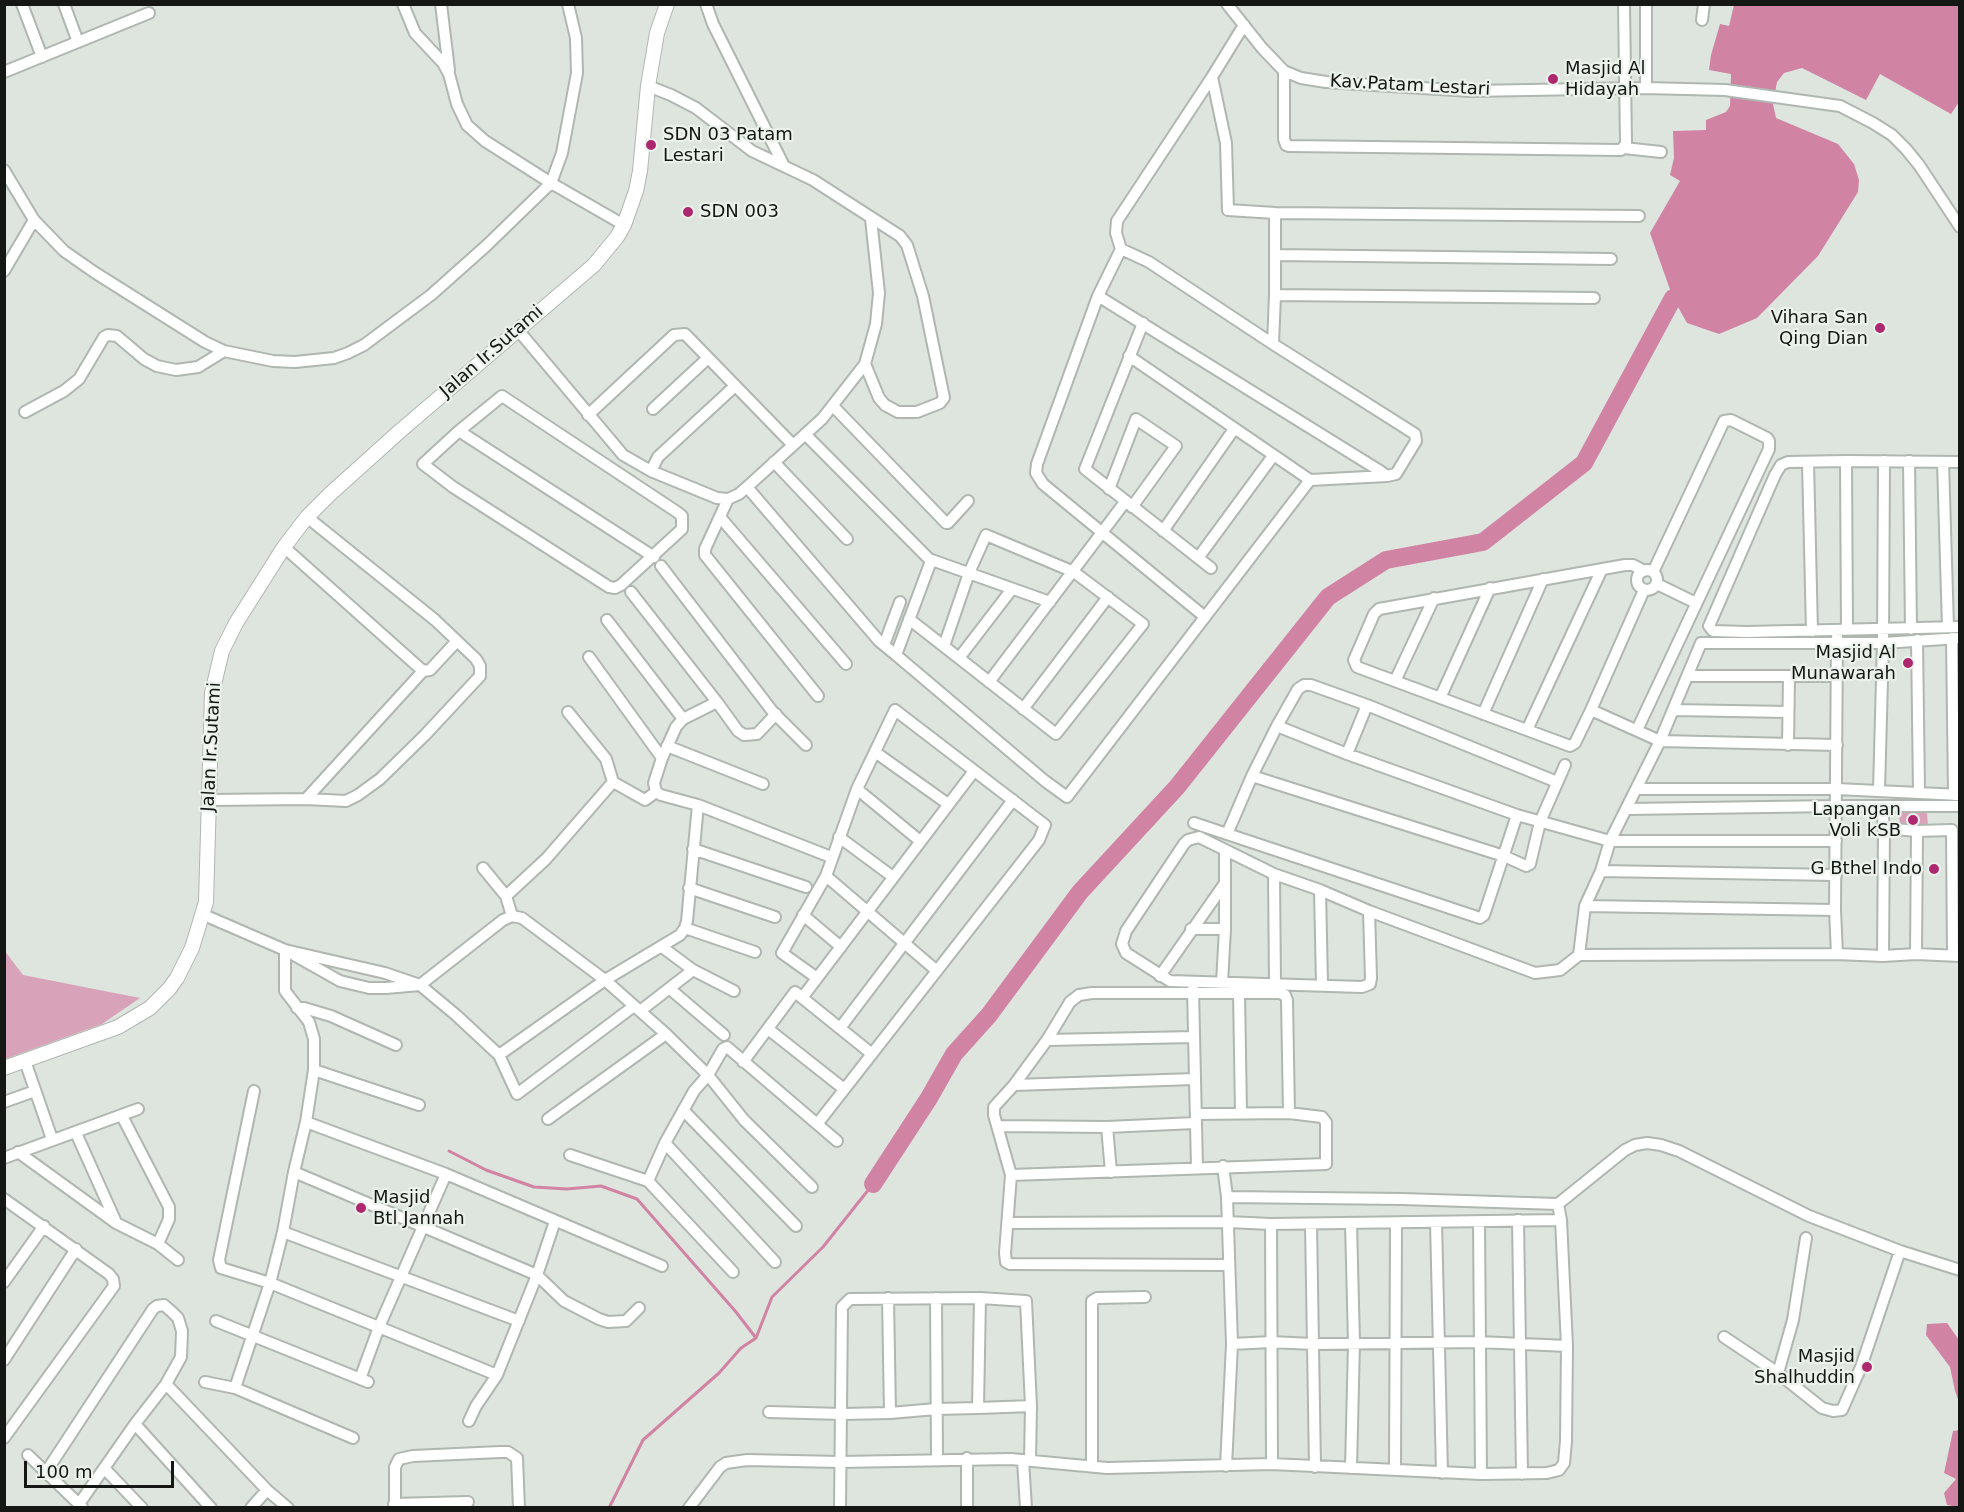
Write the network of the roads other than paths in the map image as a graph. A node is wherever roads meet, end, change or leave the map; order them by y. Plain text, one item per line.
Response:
1 (22, 4) edge
2 (64, 4) edge
3 (403, 4) edge
4 (441, 4) edge
5 (568, 4) edge
6 (667, 4) edge
7 (706, 4) edge
8 (1227, 4) edge
9 (1624, 4) edge
10 (1646, 4) edge
11 (1704, 4) edge
12 (149, 13) dead end
13 (1702, 20) dead end
14 (1244, 25) junction
15 (78, 42) junction
16 (42, 57) junction
17 (1284, 71) junction
18 (5, 72) edge
19 (449, 74) junction
20 (1212, 77) junction
21 (648, 86) junction
22 (1646, 88) junction
23 (1626, 89) junction
24 (1624, 148) junction
25 (1661, 152) dead end
26 (783, 164) junction
27 (4, 170) edge
28 (550, 183) junction
29 (1275, 213) junction
30 (1639, 216) dead end
31 (871, 219) junction
32 (34, 220) junction
33 (624, 225) junction
34 (1959, 227) edge
35 (1121, 249) junction
36 (1275, 255) junction
37 (1611, 259) dead end
38 (4, 271) edge
39 (1275, 295) junction
40 (1098, 296) junction
41 (1594, 298) dead end
42 (1143, 323) junction
43 (518, 330) junction
44 (1273, 344) junction
45 (224, 351) junction
46 (1129, 356) junction
47 (708, 358) junction
48 (865, 364) junction
49 (735, 386) junction
50 (833, 406) junction
51 (653, 409) dead end
52 (25, 412) dead end
53 (588, 415) junction
54 (1234, 429) junction
55 (459, 431) junction
56 (805, 434) junction
57 (793, 445) junction
58 (1273, 456) junction
59 (1884, 460) junction
60 (1846, 461) junction
61 (1909, 461) junction
62 (774, 462) junction
63 (1808, 462) junction
64 (1943, 462) junction
65 (1959, 462) edge
66 (651, 471) junction
67 (1387, 476) junction
68 (1310, 480) junction
69 (747, 487) junction
70 (1109, 489) junction
71 (728, 499) junction
72 (968, 501) dead end
73 (1129, 505) junction
74 (307, 517) junction
75 (720, 517) junction
76 (1163, 531) junction
77 (1101, 533) junction
78 (847, 539) dead end
79 (284, 547) junction
80 (1198, 558) junction
81 (929, 559) junction
82 (657, 561) junction
83 (1211, 568) dead end
84 (1602, 569) junction
85 (1649, 571) junction
86 (1074, 572) junction
87 (969, 573) junction
88 (1543, 579) junction
89 (1657, 584) junction
90 (1490, 588) junction
91 (1012, 589) junction
92 (1644, 590) junction
93 (632, 592) dead end
94 (1108, 597) junction
95 (1434, 598) junction
96 (900, 602) dead end
97 (1050, 602) junction
98 (1696, 603) junction
99 (1205, 617) junction
100 (909, 619) junction
101 (607, 620) dead end
102 (1954, 627) edge
103 (1882, 629) junction
104 (1911, 629) junction
105 (1812, 631) junction
106 (1840, 634) junction
107 (1956, 638) edge
108 (1917, 640) junction
109 (457, 641) junction
110 (1883, 643) junction
111 (884, 645) junction
112 (944, 646) junction
113 (896, 655) junction
114 (589, 657) dead end
115 (959, 658) junction
116 (846, 664) dead end
117 (423, 672) junction
118 (1689, 676) junction
119 (1789, 676) junction
120 (1837, 676) junction
121 (1395, 681) junction
122 (989, 682) junction
123 (819, 696) dead end
124 (1440, 698) junction
125 (717, 702) junction
126 (1367, 705) junction
127 (1023, 709) junction
128 (1591, 710) junction
129 (1674, 710) junction
130 (568, 712) dead end
131 (1788, 712) junction
132 (776, 714) junction
133 (1483, 714) junction
134 (683, 719) junction
135 (1277, 726) junction
136 (1527, 730) junction
137 (1637, 730) junction
138 (1660, 741) junction
139 (806, 745) dead end
140 (1788, 745) junction
141 (1837, 745) junction
142 (667, 746) junction
143 (875, 752) junction
144 (1347, 754) junction
145 (662, 758) junction
146 (1565, 765) dead end
147 (974, 771) junction
148 (1252, 776) junction
149 (613, 782) junction
150 (1557, 782) junction
151 (763, 784) dead end
152 (857, 789) junction
153 (1637, 789) junction
154 (1836, 789) junction
155 (1879, 790) junction
156 (656, 792) junction
157 (1919, 792) junction
158 (1957, 795) edge
159 (306, 799) junction
160 (209, 800) junction
161 (1012, 800) junction
162 (948, 804) junction
163 (698, 805) junction
164 (1837, 806) junction
165 (1959, 806) edge
166 (1882, 807) junction
167 (1626, 810) junction
168 (1517, 815) junction
169 (1540, 822) junction
170 (1194, 823) dead end
171 (1884, 828) junction
172 (1917, 831) junction
173 (1227, 834) junction
174 (839, 837) junction
175 (920, 841) junction
176 (1610, 841) junction
177 (1836, 841) junction
178 (693, 849) junction
179 (1225, 850) junction
180 (1504, 856) junction
181 (831, 857) junction
182 (483, 868) dead end
183 (1601, 871) junction
184 (1274, 874) junction
185 (1836, 875) junction
186 (826, 876) junction
187 (893, 878) junction
188 (1225, 882) junction
189 (806, 887) dead end
190 (689, 888) junction
191 (1320, 890) junction
192 (506, 896) junction
193 (1585, 906) junction
194 (1835, 910) junction
195 (868, 911) junction
196 (1369, 911) junction
197 (204, 915) junction
198 (803, 915) junction
199 (513, 916) junction
200 (775, 917) dead end
201 (685, 928) junction
202 (1191, 929) junction
203 (1225, 929) junction
204 (904, 943) junction
205 (662, 947) junction
206 (841, 947) junction
207 (285, 950) junction
208 (754, 952) dead end
209 (1837, 954) junction
210 (1916, 954) junction
211 (1579, 955) junction
212 (1883, 956) junction
213 (1956, 956) edge
214 (693, 970) junction
215 (937, 970) junction
216 (1160, 976) junction
217 (817, 978) junction
218 (605, 980) junction
219 (1222, 983) junction
220 (1275, 983) junction
221 (1322, 984) junction
222 (420, 985) junction
223 (670, 988) junction
224 (1193, 988) junction
225 (734, 991) dead end
226 (1239, 993) junction
227 (802, 998) junction
228 (297, 1008) junction
229 (637, 1009) junction
230 (840, 1028) junction
231 (768, 1029) junction
232 (666, 1034) junction
233 (724, 1035) dead end
234 (1194, 1036) junction
235 (1047, 1040) junction
236 (396, 1045) dead end
237 (872, 1054) junction
238 (499, 1056) junction
239 (25, 1061) junction
240 (743, 1062) junction
241 (4, 1068) edge
242 (314, 1070) junction
243 (708, 1075) junction
244 (1195, 1079) junction
245 (1014, 1085) junction
246 (844, 1089) junction
247 (35, 1091) junction
248 (254, 1091) dead end
249 (4, 1102) edge
250 (419, 1105) dead end
251 (138, 1109) dead end
252 (683, 1110) junction
253 (1241, 1113) junction
254 (1289, 1113) junction
255 (122, 1116) junction
256 (548, 1119) dead end
257 (1196, 1119) junction
258 (306, 1122) junction
259 (818, 1123) junction
260 (998, 1126) junction
261 (1107, 1127) junction
262 (76, 1133) junction
263 (52, 1139) junction
264 (837, 1141) dead end
265 (665, 1143) junction
266 (18, 1152) junction
267 (570, 1155) dead end
268 (4, 1158) edge
269 (1223, 1166) junction
270 (1197, 1168) junction
271 (294, 1172) junction
272 (1111, 1172) junction
273 (446, 1174) junction
274 (1011, 1175) junction
275 (648, 1181) junction
276 (812, 1187) dead end
277 (1227, 1197) junction
278 (4, 1199) edge
279 (1558, 1204) junction
280 (1518, 1220) junction
281 (1561, 1220) junction
282 (555, 1221) junction
283 (1228, 1222) junction
284 (1436, 1222) junction
285 (1479, 1222) junction
286 (116, 1223) junction
287 (1008, 1223) junction
288 (1351, 1223) junction
289 (1396, 1223) junction
290 (1271, 1224) junction
291 (1311, 1224) junction
292 (44, 1226) junction
293 (796, 1226) dead end
294 (424, 1228) junction
295 (283, 1232) junction
296 (1806, 1238) dead end
297 (158, 1244) junction
298 (76, 1249) junction
299 (1900, 1251) junction
300 (178, 1260) dead end
301 (775, 1262) dead end
302 (1228, 1265) junction
303 (662, 1266) dead end
304 (1959, 1270) edge
305 (733, 1272) dead end
306 (537, 1275) junction
307 (403, 1276) junction
308 (4, 1282) edge
309 (270, 1283) junction
310 (1145, 1297) dead end
311 (888, 1298) junction
312 (936, 1298) junction
313 (980, 1298) junction
314 (639, 1308) dead end
315 (216, 1321) dead end
316 (519, 1322) junction
317 (379, 1327) junction
318 (254, 1336) junction
319 (1724, 1337) dead end
320 (1271, 1342) junction
321 (1479, 1342) junction
322 (1354, 1343) junction
323 (1397, 1343) junction
324 (1232, 1344) junction
325 (1312, 1344) junction
326 (1438, 1344) junction
327 (1519, 1344) junction
328 (1567, 1346) junction
329 (4, 1360) edge
330 (1778, 1373) junction
331 (497, 1375) junction
332 (205, 1382) dead end
333 (166, 1384) junction
334 (235, 1388) junction
335 (1031, 1406) junction
336 (978, 1408) junction
337 (936, 1409) junction
338 (769, 1412) dead end
339 (890, 1413) junction
340 (842, 1414) junction
341 (469, 1421) dead end
342 (135, 1424) junction
343 (6, 1434) edge
344 (353, 1438) dead end
345 (28, 1455) dead end
346 (937, 1458) junction
347 (967, 1458) junction
348 (1027, 1460) junction
349 (840, 1462) junction
350 (1272, 1464) junction
351 (1092, 1466) junction
352 (1226, 1466) junction
353 (1315, 1467) junction
354 (104, 1468) junction
355 (1351, 1468) junction
356 (1395, 1469) junction
357 (46, 1472) junction
358 (1442, 1473) junction
359 (1481, 1474) junction
360 (1522, 1474) junction
361 (267, 1490) junction
362 (468, 1490) dead end
363 (468, 1505) edge
364 (80, 1506) edge
365 (394, 1506) edge
366 (142, 1508) edge
367 (211, 1508) edge
368 (251, 1508) edge
369 (288, 1508) edge
370 (519, 1508) edge
371 (689, 1508) edge
372 (840, 1508) edge
373 (967, 1508) edge
374 (1026, 1508) edge

1 - 16 street
2 - 15 street
3 - 19 street
4 - 19 street
5 - 28 street
6 - 21 street, Jalan Ir.Sutami
7 - 26 street
8 - 14 street
9 - 23 street
10 - 22 street
11 - 13 street
12 - 15 street
14 - 17 street
14 - 20 street
15 - 16 street
16 - 18 street
17 - 23 street, Kav.Patam Lestari
17 - 24 street
19 - 28 street
20 - 29 street
20 - 35 street
21 - 26 street
21 - 33 street, Jalan Ir.Sutami
22 - 23 street, Kav.Patam Lestari
22 - 34 street, Kav.Patam Lestari
23 - 24 street
24 - 25 street
26 - 31 street
27 - 32 street
28 - 33 street
28 - 45 street
29 - 30 street
29 - 36 street
31 - 48 street
31 - 48 street
32 - 38 street
32 - 45 street
33 - 43 street, Jalan Ir.Sutami
35 - 40 street
35 - 44 street
36 - 37 street
36 - 39 street
39 - 41 street
39 - 44 street
40 - 42 street
40 - 77 street
42 - 46 street
42 - 67 street
43 - 53 street
43 - 74 street, Jalan Ir.Sutami
44 - 67 street
45 - 52 street
46 - 54 street
46 - 70 street
47 - 49 street
47 - 51 street
47 - 53 street
48 - 50 street
49 - 57 street
49 - 66 street
50 - 56 street
50 - 72 street
53 - 66 street
54 - 58 street
54 - 76 street
55 - 82 street
55 - 82 street
55 - 82 street
56 - 57 street
56 - 81 street
57 - 62 street
58 - 68 street
58 - 80 street
59 - 60 street
59 - 61 street
59 - 103 street
60 - 63 street
60 - 106 street
61 - 64 street
61 - 104 street
62 - 69 street
62 - 78 street
63 - 105 street
63 - 105 street
64 - 65 street
64 - 102 street
66 - 71 street
67 - 68 street
68 - 99 street
69 - 71 street
69 - 111 street
70 - 73 street
70 - 73 street
71 - 75 street
73 - 76 street
73 - 77 street
74 - 79 street, Jalan Ir.Sutami
74 - 109 street
75 - 116 street
75 - 123 street
76 - 80 street
77 - 86 street
77 - 99 street
79 - 117 street
79 - 160 street, Jalan Ir.Sutami
80 - 83 street
81 - 87 street
81 - 100 street
82 - 132 street
84 - 85 street
84 - 88 street
84 - 136 street
85 - 89 street
85 - 92 street
85 - 98 street
86 - 87 street
86 - 94 street
86 - 97 street
87 - 91 street
87 - 112 street
88 - 90 street
88 - 133 street
89 - 92 street
89 - 98 street
90 - 95 street
90 - 124 street
91 - 97 street
91 - 115 street
92 - 128 street
93 - 125 street
94 - 127 street
94 - 127 street
95 - 121 street
95 - 121 street
96 - 111 street
97 - 122 street
98 - 137 street
99 - 113 street
100 - 112 street
100 - 113 street
101 - 134 street
102 - 104 street
103 - 104 street
103 - 106 street
103 - 110 street
105 - 106 street
106 - 110 street
106 - 118 street
106 - 120 street
107 - 108 street
107 - 158 street
108 - 110 street
108 - 157 street
109 - 117 street
109 - 159 street
110 - 155 street
111 - 113 street
112 - 115 street
114 - 145 street
115 - 122 street
117 - 159 street
118 - 119 street
118 - 129 street
119 - 120 street
119 - 131 street
120 - 141 street
121 - 124 street
122 - 127 street
124 - 133 street
125 - 132 street
125 - 134 street
126 - 135 street
126 - 144 street
126 - 150 street
128 - 136 street
128 - 137 street
129 - 131 street
129 - 138 street
130 - 149 street
131 - 140 street
132 - 139 street
133 - 136 street
134 - 142 street
135 - 144 street
135 - 148 street
137 - 138 street
138 - 140 street
138 - 153 street
140 - 141 street
141 - 154 street
142 - 145 street
142 - 151 street
143 - 147 street
143 - 152 street
143 - 162 street
144 - 168 street
145 - 156 street
146 - 150 street
147 - 161 street
147 - 162 street
148 - 173 street
148 - 180 street
149 - 156 street
149 - 192 street
150 - 169 street
152 - 174 street
152 - 175 street
153 - 154 street
153 - 167 street
154 - 155 street
154 - 164 street
155 - 157 street
156 - 163 street
157 - 158 street
159 - 160 street
160 - 197 street, Jalan Ir.Sutami
161 - 204 street
161 - 215 street
162 - 175 street
163 - 178 street
163 - 181 street
164 - 166 street
164 - 167 street
164 - 177 street
165 - 166 street
166 - 171 street
167 - 176 street
168 - 169 street
168 - 180 street
169 - 176 street
169 - 180 street
170 - 173 street
171 - 172 street
171 - 212 street
172 - 210 street
172 - 213 street
173 - 180 street
174 - 181 street
174 - 187 street
175 - 187 street
176 - 177 street
176 - 183 street
177 - 185 street
178 - 189 street
178 - 190 street
179 - 184 street
179 - 188 street
179 - 216 street
181 - 186 street
182 - 192 street
183 - 185 street
183 - 193 street
184 - 191 street
184 - 220 street
185 - 194 street
186 - 195 street
186 - 198 street
187 - 195 street
188 - 202 street
188 - 203 street
190 - 200 street
190 - 201 street
191 - 196 street
191 - 221 street
192 - 199 street
193 - 194 street
193 - 211 street
194 - 209 street
195 - 204 street
195 - 206 street
196 - 211 street
196 - 221 street
197 - 207 street
197 - 239 street, Jalan Ir.Sutami
198 - 206 street
198 - 217 street
199 - 218 street
199 - 222 street
201 - 205 street
201 - 208 street
202 - 203 street
202 - 216 street
203 - 219 street
204 - 215 street
204 - 230 street
205 - 214 street
205 - 218 street
206 - 217 street
207 - 222 street
207 - 222 street
207 - 228 street
209 - 211 street
209 - 212 street
210 - 212 street
210 - 213 street
214 - 223 street
214 - 225 street
215 - 237 street
216 - 224 street
217 - 227 street
218 - 229 street
218 - 238 street
219 - 220 street
219 - 224 street
220 - 221 street
222 - 238 street
223 - 229 street
223 - 233 street
224 - 226 street
224 - 234 street
224 - 235 street
226 - 253 street
226 - 254 street
227 - 230 street
227 - 231 street
228 - 236 street
228 - 242 street
229 - 232 street
229 - 238 street
230 - 237 street
231 - 240 street
231 - 246 street
232 - 243 street
232 - 256 street
234 - 235 street
234 - 244 street
235 - 245 street
237 - 246 street
239 - 241 street, Jalan Ir.Sutami
239 - 247 street
240 - 243 street
240 - 259 street
242 - 250 street
242 - 258 street
243 - 252 street
243 - 276 street
244 - 245 street
244 - 257 street
245 - 260 street
246 - 259 street
247 - 249 street
247 - 263 street
248 - 309 street
251 - 255 street
252 - 265 street
252 - 293 street
253 - 254 street
253 - 257 street
254 - 269 street
255 - 262 street
255 - 297 street
257 - 261 street
257 - 270 street
258 - 271 street
258 - 273 street
259 - 264 street
260 - 261 street
260 - 274 street
261 - 272 street
262 - 263 street
262 - 286 street
263 - 266 street
265 - 275 street
265 - 301 street
266 - 268 street
266 - 286 street
267 - 275 street
269 - 270 street
269 - 277 street
270 - 272 street
271 - 294 street
271 - 295 street
272 - 274 street
273 - 282 street
273 - 294 street
274 - 287 street
275 - 305 street
277 - 279 street
277 - 283 street
278 - 292 street
279 - 281 street
279 - 299 street
280 - 281 street
280 - 285 street
280 - 327 street
281 - 328 street
282 - 303 street
282 - 306 street
283 - 287 street
283 - 290 street
283 - 302 street
284 - 285 street
284 - 289 street
284 - 326 street
285 - 321 street
286 - 297 street
287 - 302 street
288 - 289 street
288 - 291 street
288 - 322 street
289 - 323 street
290 - 291 street
290 - 320 street
291 - 325 street
292 - 298 street
292 - 308 street
294 - 306 street
294 - 307 street
295 - 307 street
295 - 309 street
296 - 330 street
297 - 300 street
298 - 329 street
298 - 343 street
299 - 304 street
299 - 330 street
302 - 324 street
306 - 314 street
306 - 316 street
307 - 316 street
307 - 317 street
309 - 317 street
309 - 318 street
310 - 351 street
311 - 312 street
311 - 339 street
311 - 340 street
312 - 313 street
312 - 337 street
313 - 335 street
313 - 336 street
315 - 318 street
316 - 331 street
317 - 318 street
317 - 331 street
318 - 334 street
319 - 330 street
320 - 324 street
320 - 325 street
320 - 350 street
321 - 326 street
321 - 327 street
321 - 359 street
322 - 323 street
322 - 325 street
322 - 355 street
323 - 326 street
323 - 356 street
324 - 352 street
325 - 353 street
326 - 358 street
327 - 328 street
327 - 360 street
328 - 360 street
331 - 341 street
332 - 334 street
333 - 342 street
333 - 357 street
333 - 361 street
334 - 344 street
335 - 336 street
335 - 348 street
336 - 337 street
337 - 339 street
337 - 346 street
338 - 340 street
339 - 340 street
340 - 349 street
342 - 354 street
342 - 367 street
345 - 357 street
346 - 347 street
346 - 349 street
347 - 348 street
347 - 373 street
348 - 351 street
348 - 374 street
349 - 371 street
349 - 372 street
350 - 352 street
350 - 353 street
351 - 352 street
353 - 355 street
354 - 364 street
354 - 366 street
355 - 356 street
356 - 358 street
357 - 364 street
358 - 359 street
359 - 360 street
361 - 368 street
361 - 369 street
362 - 363 street
363 - 365 street
365 - 370 street

